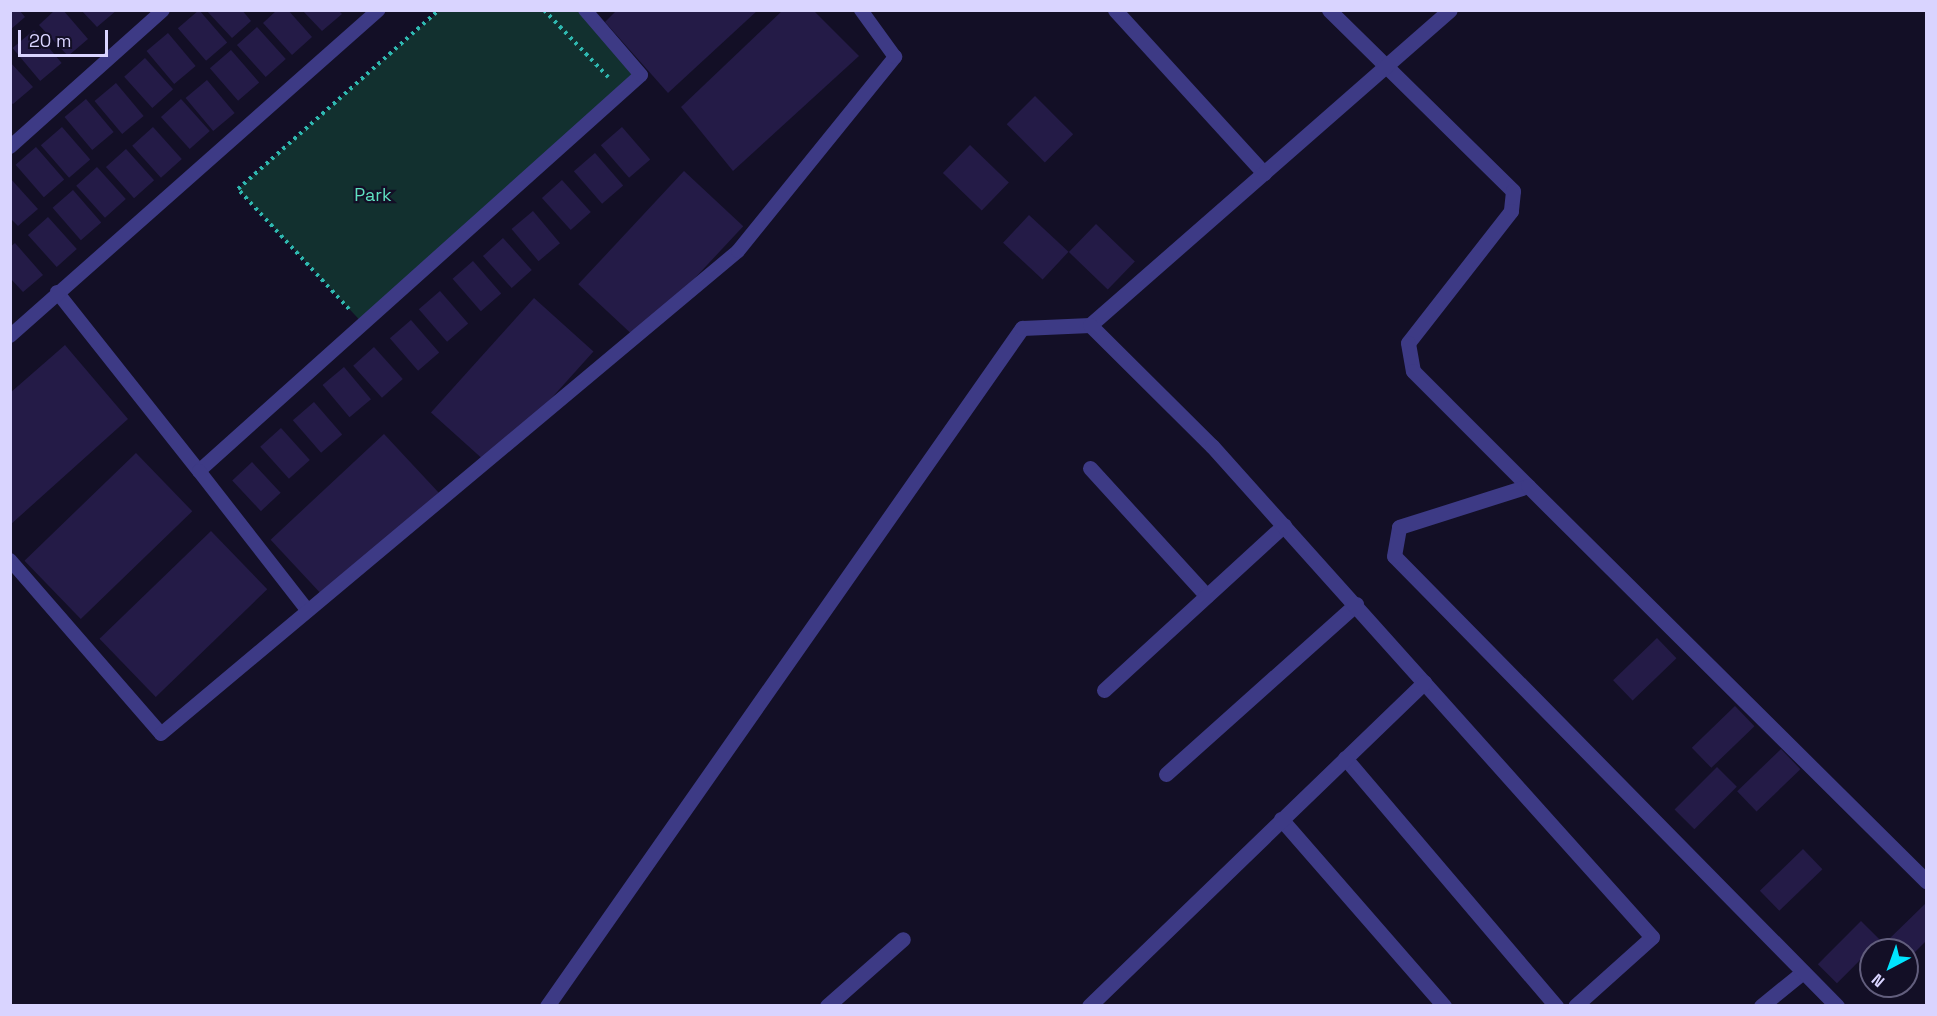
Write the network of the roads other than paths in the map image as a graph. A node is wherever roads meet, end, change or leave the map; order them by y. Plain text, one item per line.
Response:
1 (163, 10) edge
2 (378, 10) edge
3 (585, 10) edge
4 (861, 10) edge
5 (1115, 10) edge
6 (1329, 10) edge
7 (1450, 10) edge
8 (1386, 66) junction
9 (10, 147) edge
10 (1264, 173) junction
11 (57, 292) junction
12 (1090, 325) junction
13 (10, 336) edge
14 (1090, 468) dead end
15 (199, 471) junction
16 (1528, 486) junction
17 (1284, 525) junction
18 (10, 560) edge
19 (1207, 596) junction
20 (1356, 604) junction
21 (308, 611) junction
22 (1424, 682) junction
23 (1104, 690) dead end
24 (1345, 758) junction
25 (1166, 774) dead end
26 (1281, 819) junction
27 (1926, 881) edge
28 (903, 939) dead end
29 (1803, 972) junction
30 (547, 1005) edge
31 (827, 1005) edge
32 (1089, 1005) edge
33 (1444, 1005) edge
34 (1556, 1005) edge
35 (1575, 1005) edge
36 (1761, 1005) edge
37 (1837, 1005) edge

1 - 9 lane
2 - 11 lane
3 - 15 lane
4 - 21 lane
5 - 10 street
6 - 8 street
7 - 8 street
8 - 10 street
8 - 16 street
10 - 12 street
11 - 13 lane
11 - 15 lane
12 - 17 street
12 - 30 street
14 - 19 street
15 - 21 lane
16 - 27 street
16 - 29 street
17 - 19 street
17 - 20 street
18 - 21 lane
19 - 23 street
20 - 22 street
20 - 25 street
22 - 24 street
22 - 35 street
24 - 26 street
24 - 34 street
26 - 32 street
26 - 33 street
28 - 31 street
29 - 36 street
29 - 37 street

